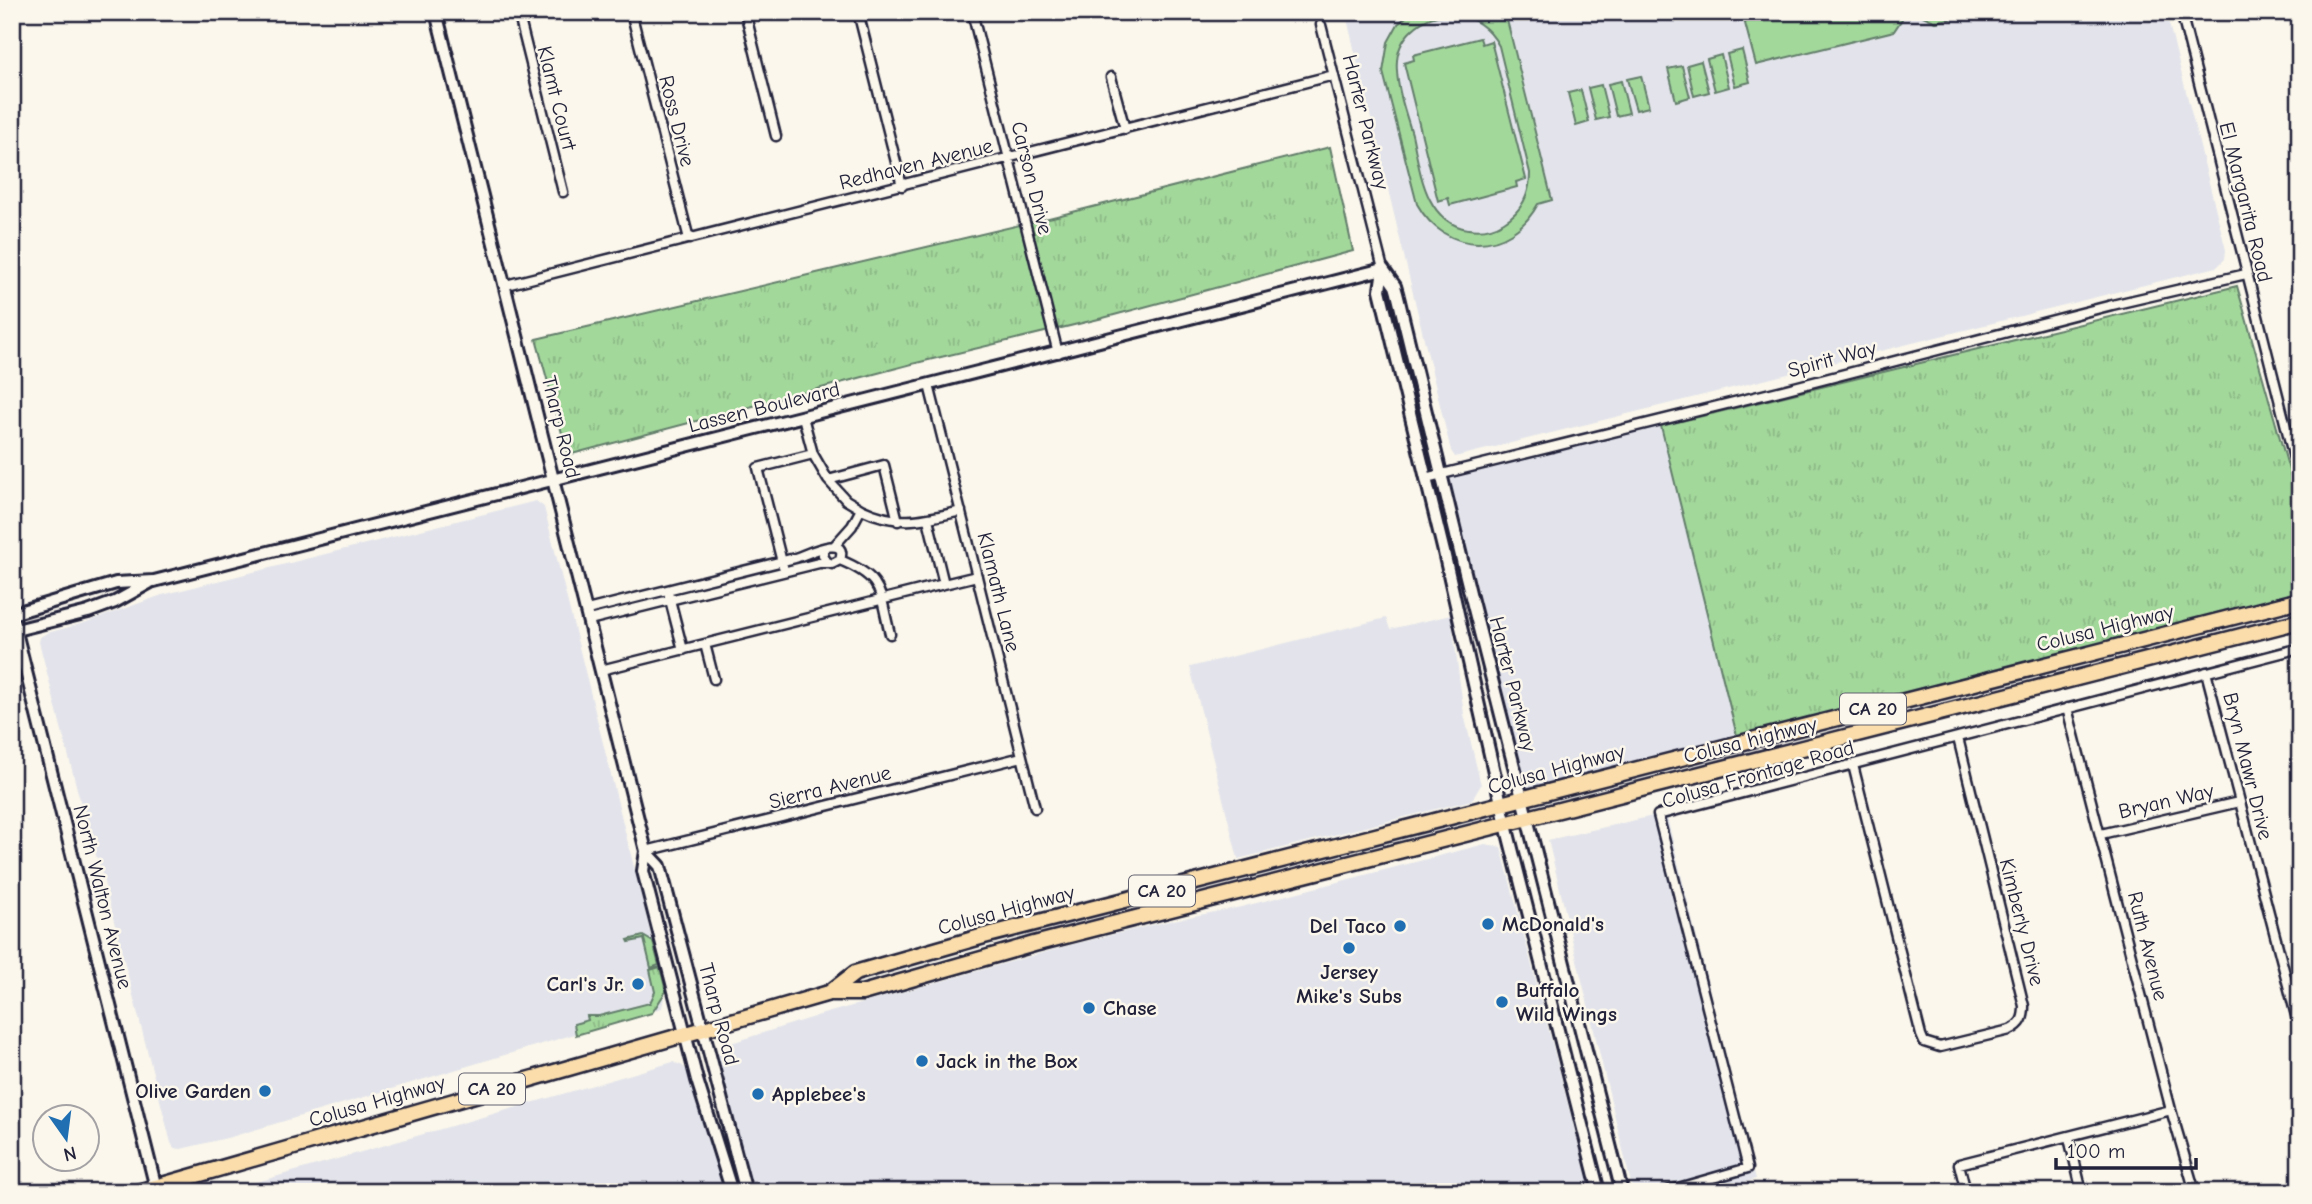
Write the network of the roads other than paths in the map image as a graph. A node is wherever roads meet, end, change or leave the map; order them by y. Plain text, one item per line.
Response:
1 (436, 12) edge
2 (518, 12) edge
3 (631, 12) edge
4 (745, 12) edge
5 (858, 12) edge
6 (972, 12) edge
7 (2181, 12) edge
8 (1321, 26) dead end
9 (1334, 75) junction
10 (1111, 77) dead end
11 (1125, 129) junction
12 (776, 136) dead end
13 (1009, 158) junction
14 (902, 186) junction
15 (563, 192) dead end
16 (688, 239) junction
17 (1383, 269) junction
18 (2246, 274) junction
19 (506, 285) junction
20 (1058, 353) junction
21 (929, 386) junction
22 (803, 417) junction
23 (813, 454) junction
24 (1442, 474) junction
25 (1426, 478) junction
26 (555, 479) junction
27 (828, 480) junction
28 (2300, 482) edge
29 (862, 509) junction
30 (961, 511) junction
31 (928, 519) junction
32 (898, 521) junction
33 (835, 545) junction
34 (824, 549) junction
35 (840, 560) junction
36 (782, 561) junction
37 (828, 563) junction
38 (785, 572) junction
39 (977, 576) junction
40 (153, 581) junction
41 (944, 584) junction
42 (668, 590) junction
43 (881, 599) junction
44 (671, 600) junction
45 (2300, 600) edge
46 (12, 615) edge
47 (588, 615) junction
48 (2300, 621) edge
49 (16, 630) junction
50 (890, 634) dead end
51 (705, 644) junction
52 (2300, 648) edge
53 (683, 650) junction
54 (601, 670) junction
55 (2206, 672) junction
56 (714, 679) dead end
57 (2067, 708) junction
58 (1958, 738) junction
59 (1022, 757) junction
60 (1853, 765) junction
61 (1522, 799) junction
62 (2239, 802) junction
63 (1501, 805) junction
64 (1035, 807) dead end
65 (1527, 819) junction
66 (1506, 825) junction
67 (2101, 834) junction
68 (646, 851) junction
69 (829, 993) junction
70 (704, 1029) junction
71 (2300, 1031) edge
72 (685, 1034) junction
73 (2171, 1110) junction
74 (2068, 1138) junction
75 (156, 1189) edge
76 (138, 1192) edge
77 (733, 1192) edge
78 (746, 1192) edge
79 (1599, 1192) edge
80 (1622, 1192) edge
81 (1664, 1192) edge
82 (1966, 1192) edge
83 (2082, 1192) edge
84 (2195, 1192) edge

1 - 19 street, Tharp Road
2 - 15 street, Klamt Court
3 - 16 street, Ross Drive
4 - 12 street
5 - 14 street
6 - 13 street, Carson Drive
7 - 18 street, El Margarita Road
8 - 9 street, Harter Parkway
9 - 11 street, Redhaven Avenue
9 - 17 street, Harter Parkway
10 - 11 street
11 - 13 street, Redhaven Avenue
13 - 14 street, Redhaven Avenue
13 - 20 street, Carson Drive
14 - 16 street, Redhaven Avenue
16 - 19 street, Redhaven Avenue
17 - 20 street, Lassen Boulevard
17 - 24 street, Harter Parkway
17 - 25 street, Harter Parkway
18 - 24 street, Spirit Way
18 - 28 street, El Margarita Road
19 - 26 street, Tharp Road
20 - 21 street, Lassen Boulevard
21 - 22 street, Lassen Boulevard
21 - 30 street, Klamath Lane
22 - 23 street
22 - 26 street, Lassen Boulevard
23 - 27 street
23 - 36 street
24 - 25 street, Spirit Way
24 - 61 street, Harter Parkway
25 - 63 street, Harter Parkway
26 - 40 street, Lassen Boulevard
26 - 47 street, Tharp Road
27 - 29 street
27 - 32 street
29 - 32 street
29 - 33 street
30 - 31 street
30 - 39 street, Klamath Lane
31 - 32 street
31 - 41 street
33 - 34 street
33 - 35 street
34 - 36 street
34 - 37 street
35 - 37 street
35 - 43 street
36 - 38 street
36 - 42 street
37 - 38 street
38 - 44 street
39 - 41 street
39 - 59 street, Klamath Lane
40 - 46 street, Lassen Boulevard
40 - 49 street, Lassen Boulevard
41 - 43 street
42 - 44 street
42 - 47 street
43 - 50 street
43 - 51 street
44 - 47 street
44 - 53 street
45 - 61 highway, Colusa Highway / CA 20
46 - 49 street, North Walton Avenue
47 - 54 street, Tharp Road
48 - 65 highway, Colusa highway / CA 20
49 - 75 street, North Walton Avenue
51 - 53 street
51 - 56 street
52 - 55 street, Colusa Frontage Road
53 - 54 street
54 - 68 street, Tharp Road
55 - 57 street, Colusa Frontage Road
55 - 62 street, Bryn Mawr Drive
57 - 58 street, Colusa Frontage Road
57 - 67 street, Ruth Avenue
58 - 60 street, Colusa Frontage Road
58 - 60 street, Kimberly Drive
59 - 64 street, Klamath Lane
59 - 68 street, Sierra Avenue
60 - 81 street, Colusa Frontage Road
61 - 63 highway, Colusa Highway / CA 20
61 - 65 street, Harter Parkway
62 - 67 street, Bryan Way
62 - 71 street, Bryn Mawr Drive
63 - 66 street, Harter Parkway
63 - 69 highway, Colusa Highway / CA 20
65 - 66 highway, Colusa Highway / CA 20
65 - 80 street, Harter Parkway
66 - 69 highway, Colusa Highway / CA 20
66 - 79 street, Harter Parkway
67 - 73 street, Ruth Avenue
68 - 70 street, Tharp Road
68 - 72 street, Tharp Road
69 - 70 highway, Colusa Highway / CA 20
70 - 72 highway, Colusa Highway / CA 20
70 - 78 street, Tharp Road
72 - 75 highway, Colusa Highway / CA 20
72 - 77 street, Tharp Road
73 - 74 street
73 - 84 street, Ruth Avenue
74 - 82 street
74 - 83 street
75 - 76 highway, Colusa Highway / CA 20

